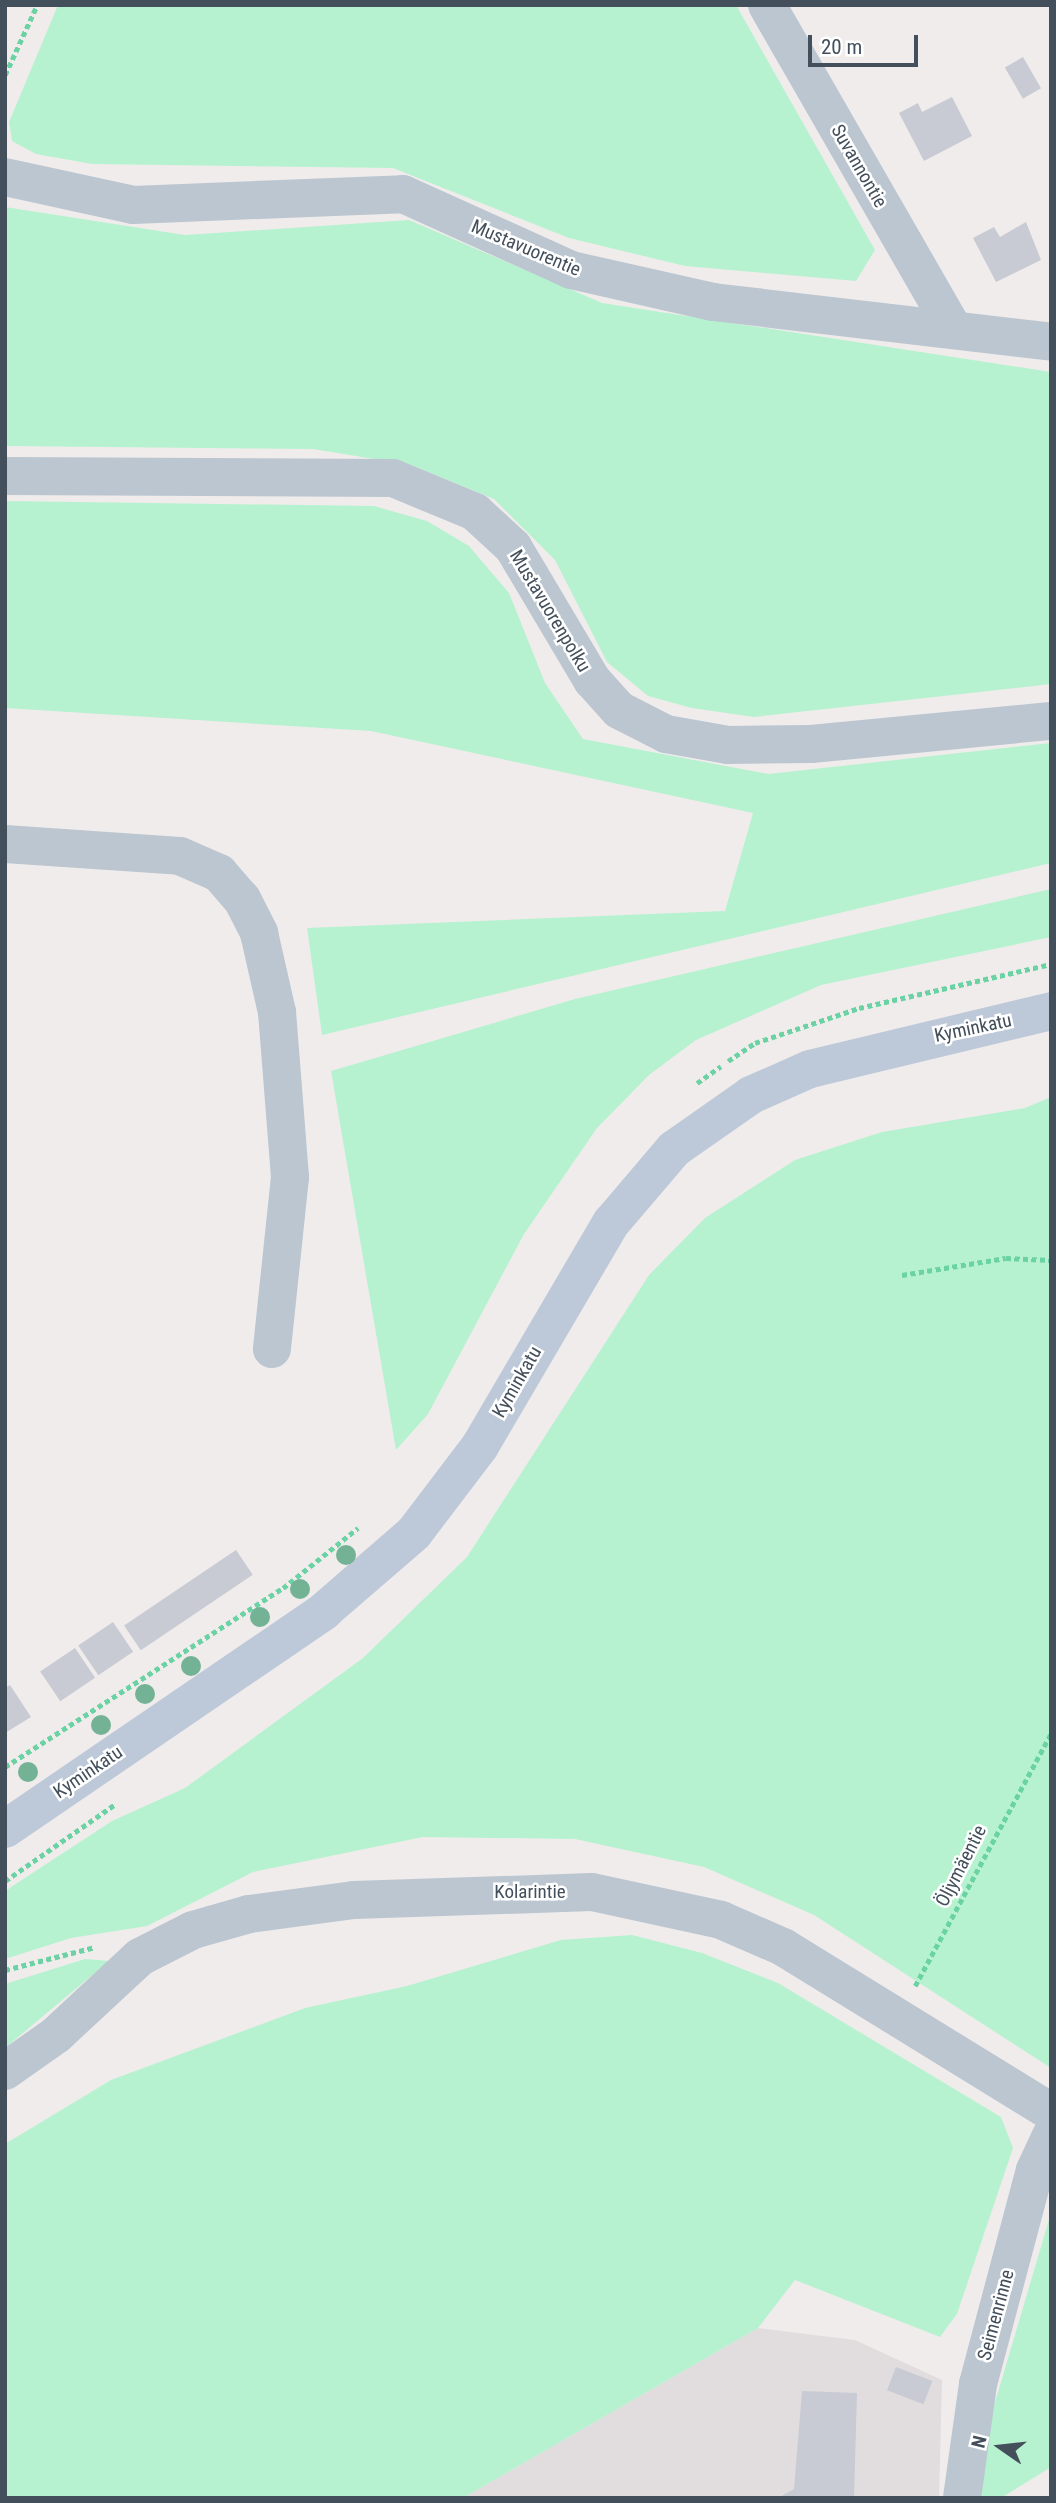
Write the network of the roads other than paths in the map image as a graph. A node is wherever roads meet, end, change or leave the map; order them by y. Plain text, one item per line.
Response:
1 (767, 5) edge
2 (5, 177) edge
3 (952, 327) junction
4 (1051, 342) edge
5 (5, 476) edge
6 (1051, 721) edge
7 (5, 844) edge
8 (1051, 1011) edge
9 (272, 1349) dead end
10 (5, 1829) edge
11 (5, 2071) edge
12 (1051, 2112) edge
13 (1051, 2136) edge
14 (962, 2498) edge

1 - 3 street, Suvannontie
2 - 3 street, Mustavuorentie
3 - 4 street, Mustavuorentie
5 - 6 street, Mustavuorenpolku
7 - 9 street
8 - 10 street, Kyminkatu
11 - 12 street, Kolarintie
13 - 14 street, Seimenrinne

